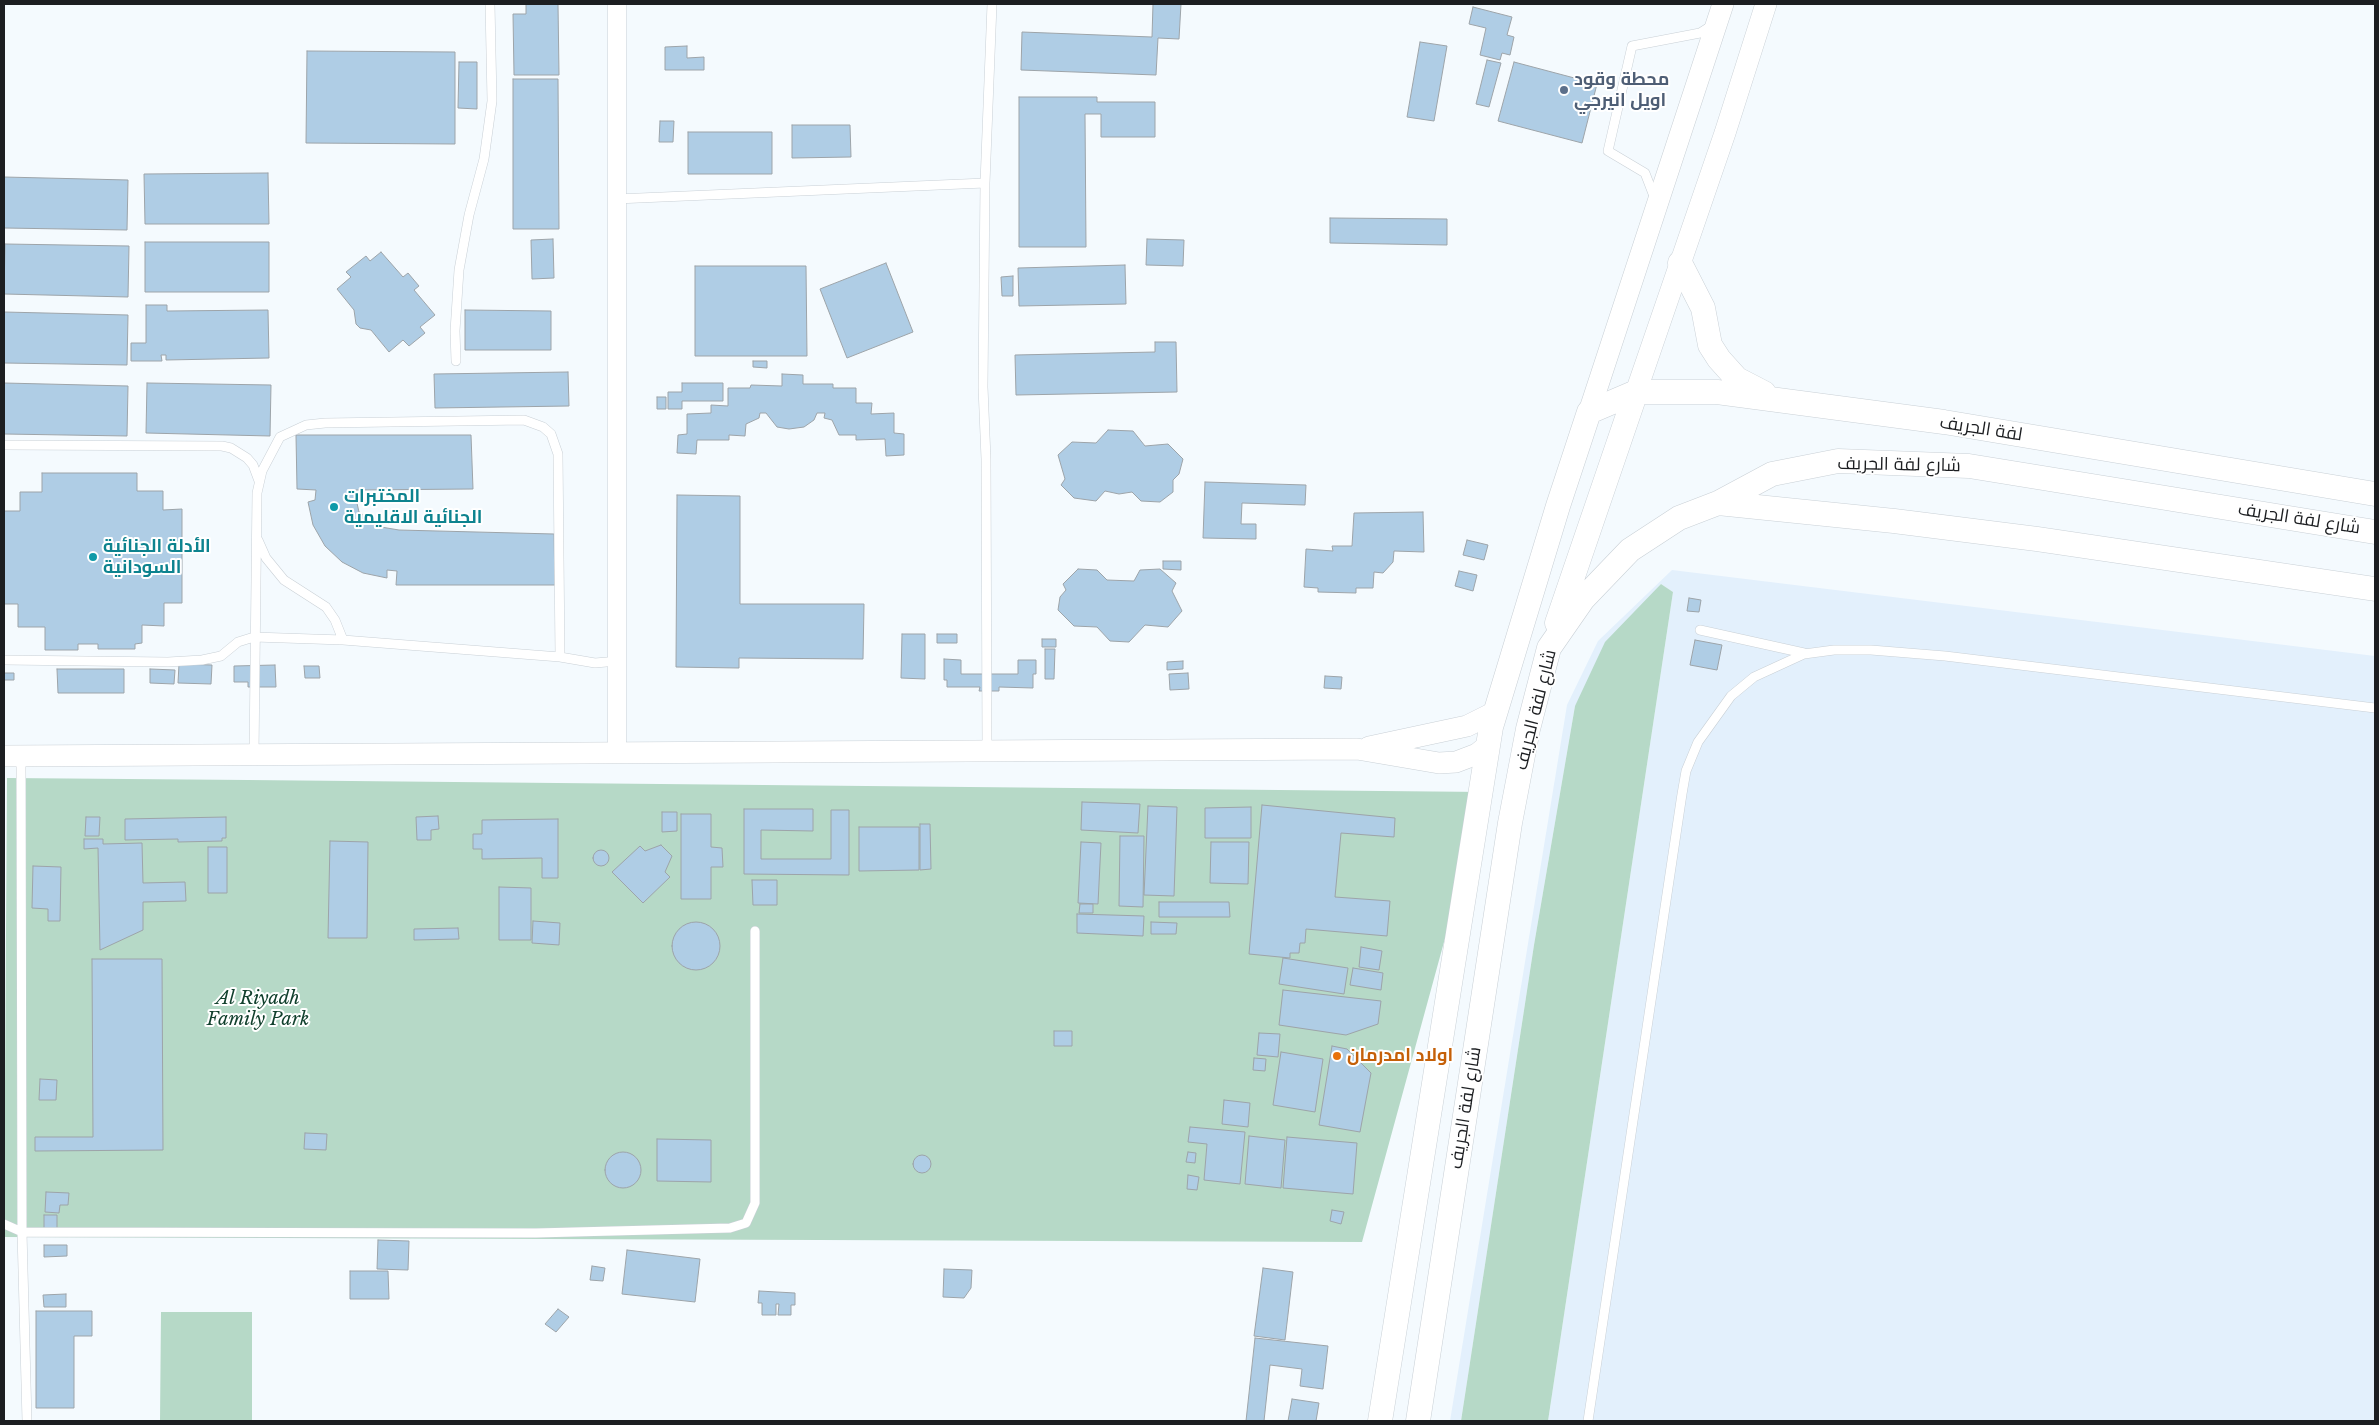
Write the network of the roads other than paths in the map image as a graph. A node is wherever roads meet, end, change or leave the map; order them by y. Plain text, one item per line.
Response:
1 (490, 4) edge
2 (617, 4) edge
3 (992, 4) edge
4 (1766, 4) edge
5 (1720, 12) edge
6 (985, 183) junction
7 (616, 199) junction
8 (1658, 206) junction
9 (1680, 263) junction
10 (456, 361) dead end
11 (1636, 392) junction
12 (1772, 398) junction
13 (1589, 412) junction
14 (4, 445) edge
15 (259, 482) junction
16 (2375, 494) edge
17 (1718, 503) junction
18 (2375, 532) edge
19 (256, 536) junction
20 (2375, 589) edge
21 (1700, 630) dead end
22 (254, 637) junction
23 (343, 640) junction
24 (1549, 648) junction
25 (1804, 654) junction
26 (560, 657) junction
27 (4, 660) edge
28 (618, 661) junction
29 (2375, 708) edge
30 (1493, 713) junction
31 (1487, 746) junction
32 (1357, 749) junction
33 (987, 751) junction
34 (617, 753) junction
35 (254, 755) junction
36 (13, 756) edge
37 (755, 931) dead end
38 (4, 1224) edge
39 (22, 1232) junction
40 (27, 1421) edge
41 (1380, 1421) edge
42 (1418, 1421) edge
43 (1588, 1421) edge

1 - 10 lane
2 - 7 street
3 - 6 lane
4 - 9 street
5 - 8 street
5 - 8 lane
6 - 7 lane
6 - 33 lane
7 - 28 street
8 - 13 street
9 - 11 street
9 - 12 main road
11 - 12 main road, لفة الجريف
11 - 13 main road, لفة الجريف
11 - 24 main road
12 - 16 main road, لفة الجريف
13 - 30 main road, شارع لفة الجريف
14 - 15 lane
15 - 19 lane
15 - 26 lane
17 - 18 main road, شارع لفة الجريف
17 - 20 main road
17 - 24 main road, شارع لفة الجريف
19 - 22 lane
19 - 23 lane
21 - 25 lane
22 - 23 lane
22 - 27 lane
22 - 35 lane
23 - 26 lane
24 - 42 main road, شارع لفة الجريف
25 - 29 lane
25 - 43 lane
26 - 28 lane
28 - 34 street
30 - 31 main road, شارع لفة الجريف
30 - 32 street
31 - 32 street
31 - 41 main road, شارع لفة الجريف
32 - 33 street
33 - 34 street
34 - 35 street
35 - 36 street
36 - 39 lane
37 - 39 lane
38 - 39 lane
39 - 40 lane

